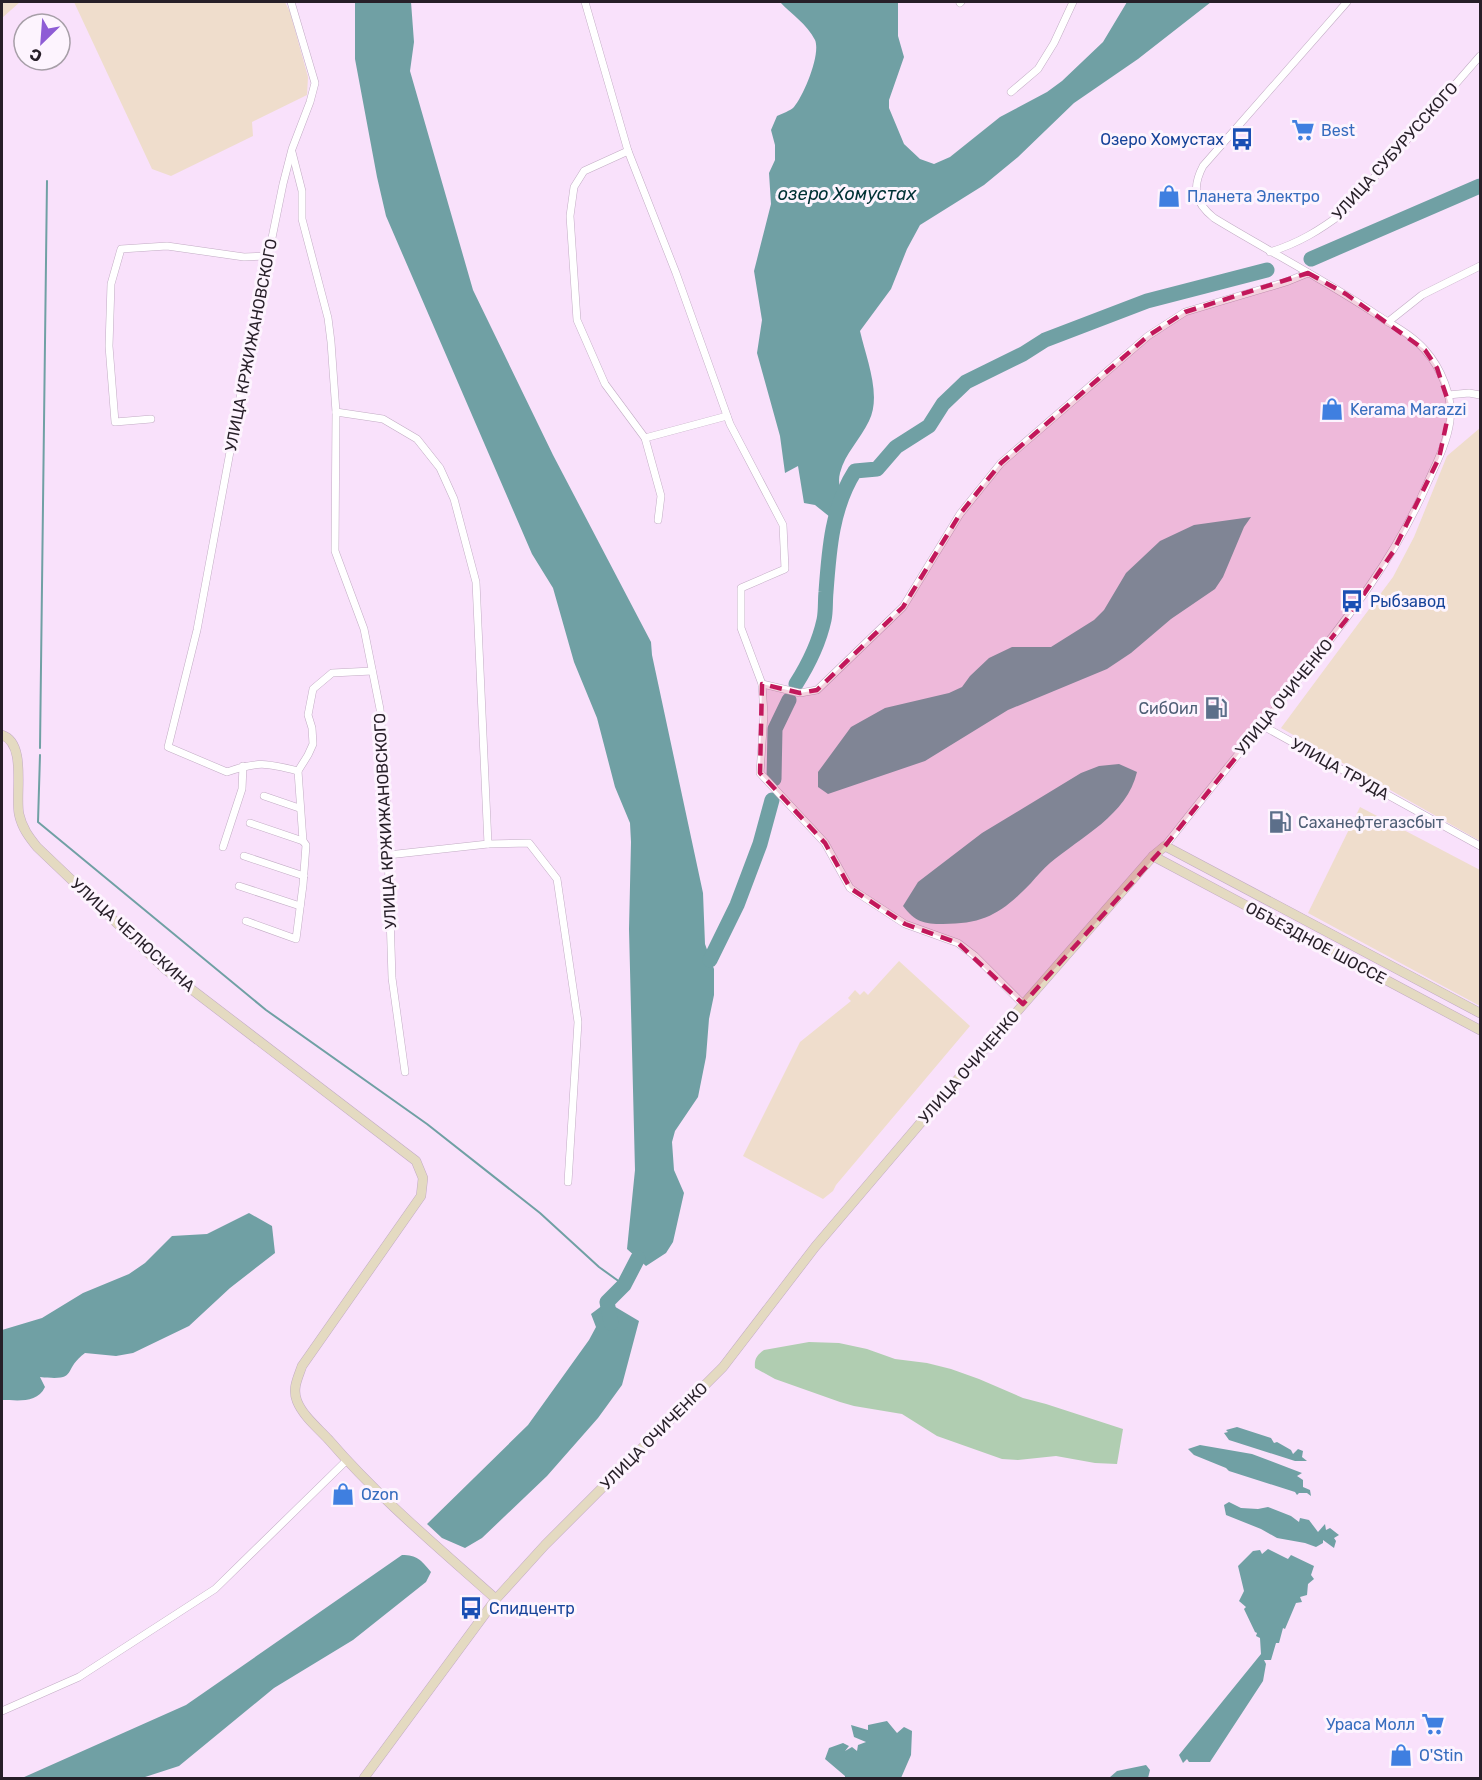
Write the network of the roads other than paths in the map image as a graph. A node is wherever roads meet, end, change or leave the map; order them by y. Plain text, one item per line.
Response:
1 (291, 2) edge
2 (585, 2) edge
3 (1073, 2) edge
4 (1347, 2) edge
5 (1480, 56) edge
6 (1011, 92) dead end
7 (292, 149) junction
8 (628, 151) junction
9 (1270, 252) junction
10 (268, 256) junction
11 (1480, 266) edge
12 (1308, 273) junction
13 (1388, 322) junction
14 (1448, 395) junction
15 (1480, 395) edge
16 (336, 412) junction
17 (727, 416) junction
18 (151, 419) dead end
19 (645, 438) junction
20 (658, 520) dead end
21 (372, 671) junction
22 (762, 684) junction
23 (1263, 726) junction
24 (2, 735) edge
25 (243, 766) junction
26 (298, 771) junction
27 (264, 796) dead end
28 (299, 808) junction
29 (249, 823) dead end
30 (303, 841) junction
31 (488, 844) junction
32 (1164, 846) junction
33 (1480, 846) edge
34 (223, 847) dead end
35 (388, 855) junction
36 (244, 856) dead end
37 (1153, 856) junction
38 (304, 876) junction
39 (239, 886) dead end
40 (300, 906) junction
41 (246, 921) dead end
42 (1023, 1004) junction
43 (1480, 1013) edge
44 (1480, 1030) edge
45 (405, 1072) dead end
46 (568, 1182) dead end
47 (347, 1460) junction
48 (496, 1599) junction
49 (2, 1711) edge
50 (364, 1779) edge

1 - 7 street, УЛИЦА КРЖИЖАНОВСКОГО
2 - 8 street
3 - 6 street
4 - 9 street, УЛИЦА ОЧИЧЕНКО
5 - 9 street, УЛИЦА СУБУРУССКОГО
7 - 10 street, УЛИЦА КРЖИЖАНОВСКОГО
7 - 16 street, УЛИЦА КРЖИЖАНОВСКОГО
8 - 17 street
8 - 19 street
9 - 12 street, УЛИЦА ОЧИЧЕНКО
10 - 18 street
10 - 25 street, УЛИЦА КРЖИЖАНОВСКОГО
11 - 13 street
12 - 13 street, УЛИЦА ОЧИЧЕНКО
12 - 22 street
13 - 14 street, УЛИЦА ОЧИЧЕНКО
14 - 15 street
14 - 23 street, УЛИЦА ОЧИЧЕНКО
16 - 21 street, УЛИЦА КРЖИЖАНОВСКОГО
16 - 31 street
17 - 19 street
17 - 22 street
19 - 20 street
21 - 26 street
21 - 35 street, УЛИЦА КРЖИЖАНОВСКОГО
22 - 42 street
23 - 32 street, УЛИЦА ОЧИЧЕНКО
23 - 33 street, УЛИЦА ТРУДА
24 - 47 street, УЛИЦА ЧЕЛЮСКИНА
25 - 26 street
25 - 34 street
26 - 28 street
27 - 28 street
28 - 30 street
29 - 30 street
30 - 38 street
31 - 35 street
31 - 46 street
32 - 37 street, УЛИЦА ОЧИЧЕНКО
32 - 43 street, ОБЪЕЗДНОЕ ШОССЕ
35 - 45 street, УЛИЦА КРЖИЖАНОВСКОГО
36 - 38 street
37 - 42 street, УЛИЦА ОЧИЧЕНКО
37 - 44 street, ОБЪЕЗДНОЕ ШОССЕ
38 - 40 street
39 - 40 street
40 - 41 street
42 - 48 street, УЛИЦА ОЧИЧЕНКО
47 - 48 street
47 - 49 street
48 - 50 street, УЛИЦА ОЧИЧЕНКО

